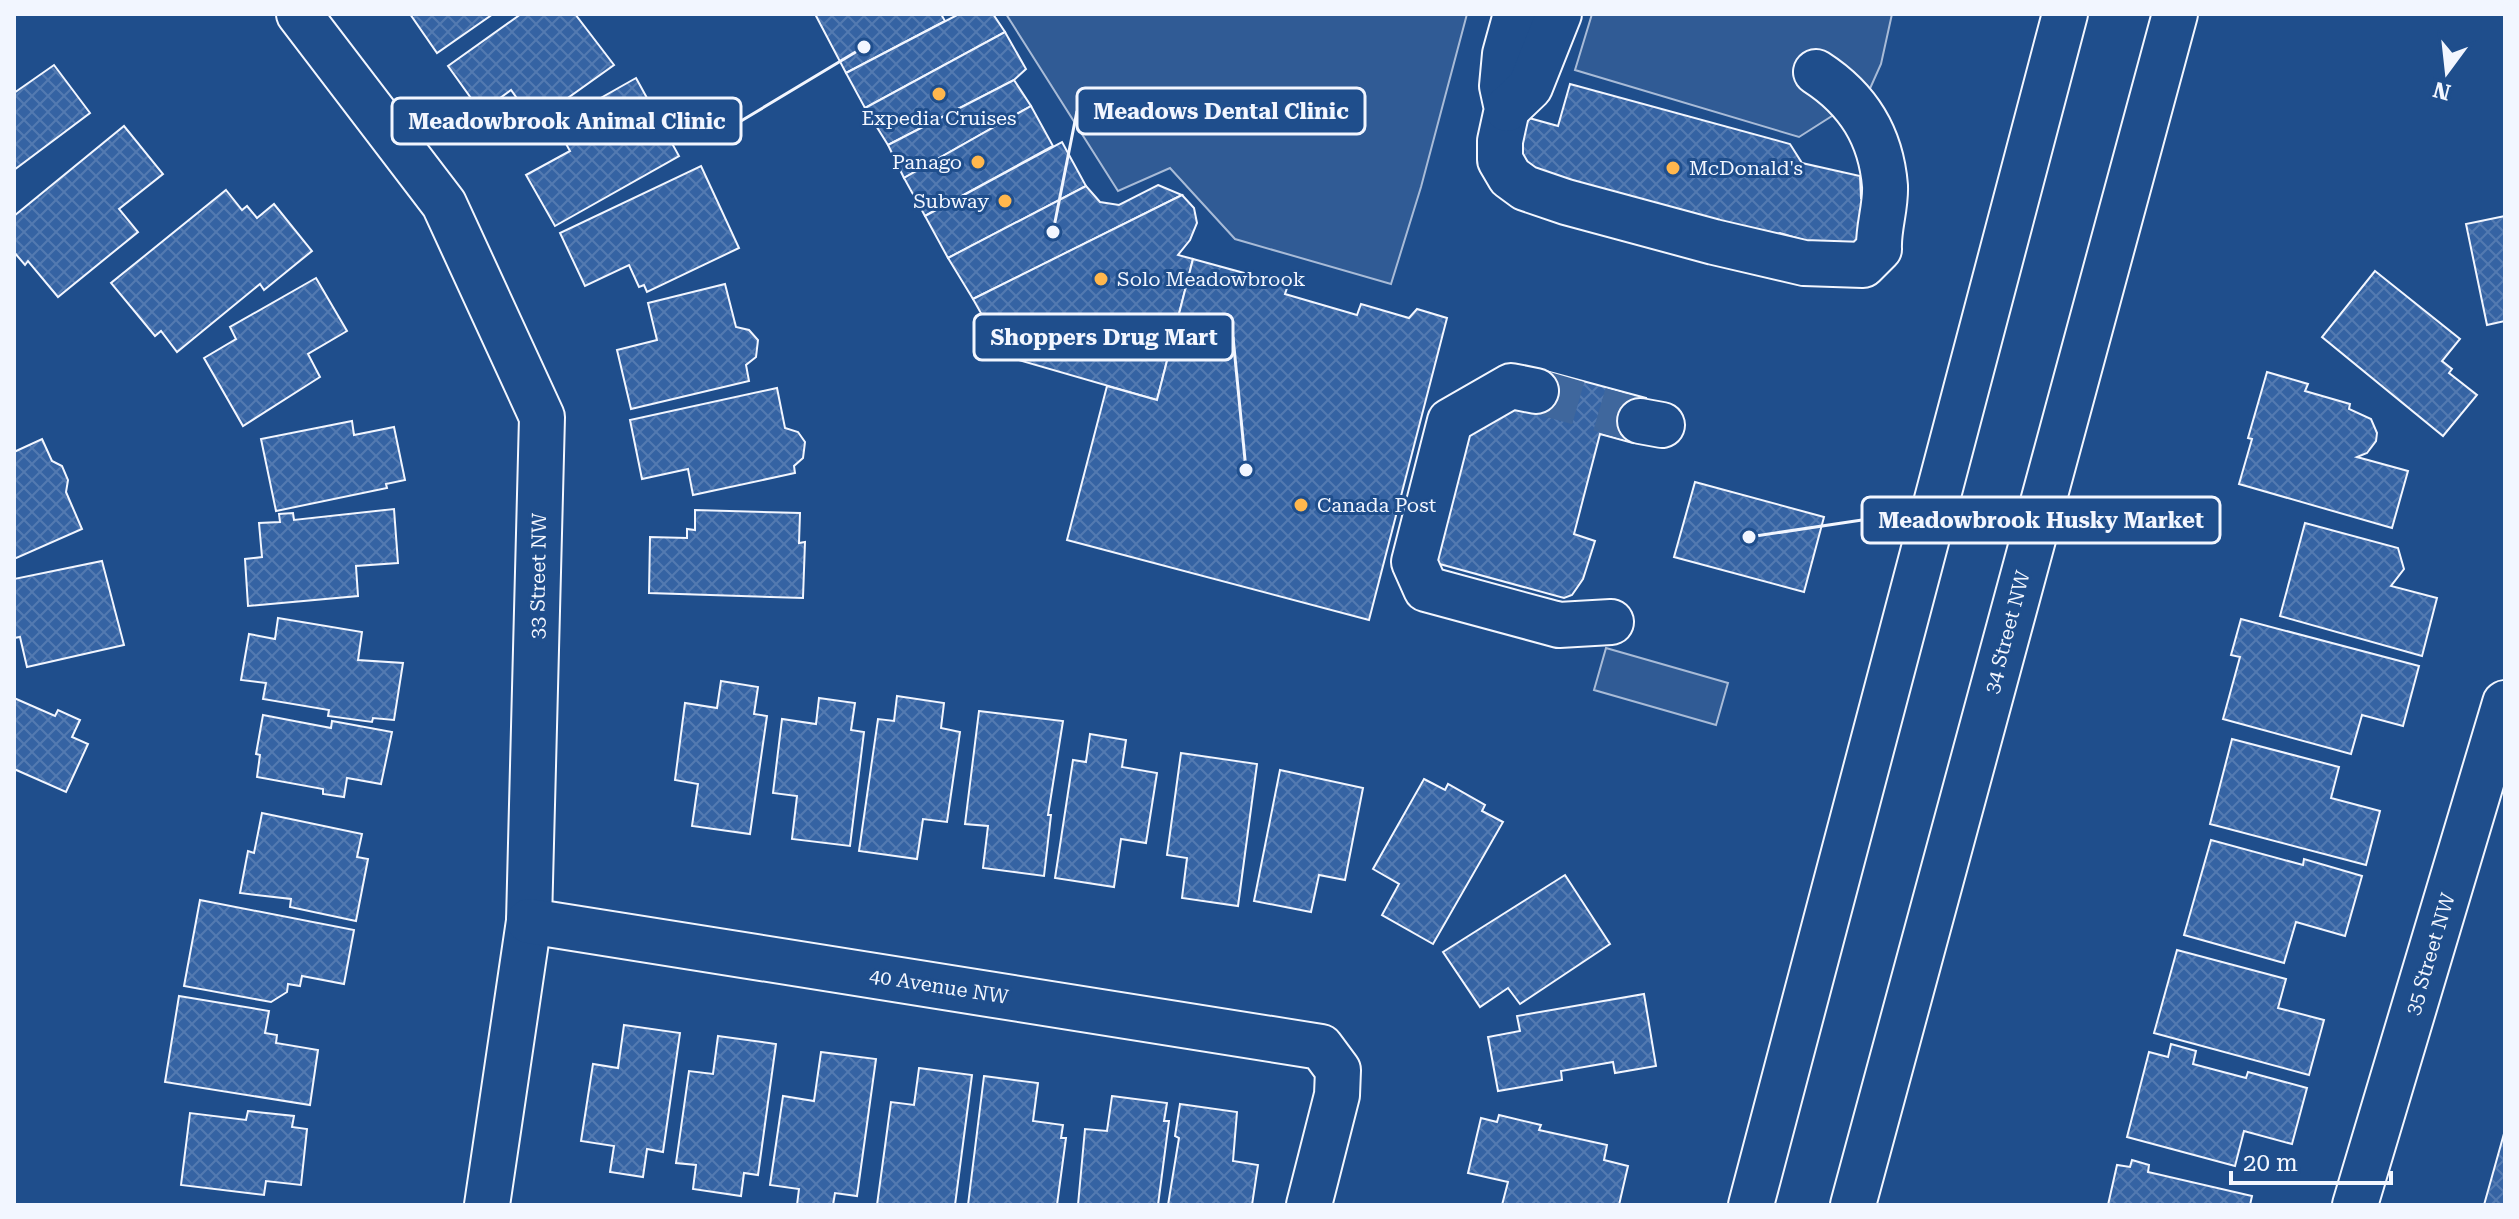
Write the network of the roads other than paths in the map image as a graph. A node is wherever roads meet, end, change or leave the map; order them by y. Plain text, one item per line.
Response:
1 (299, 14) edge
2 (1516, 14) edge
3 (1559, 14) edge
4 (2065, 14) edge
5 (2175, 14) edge
6 (1816, 72) dead end
7 (1507, 109) junction
8 (1536, 391) tunnel mouth
9 (1611, 622) dead end
10 (2505, 703) edge
11 (529, 921) junction
12 (487, 1205) edge
13 (1309, 1205) edge
14 (1751, 1205) edge
15 (1853, 1205) edge
16 (2355, 1205) edge

1 - 11 street, 33 Street NW
2 - 7 street
3 - 7 street
4 - 14 street
5 - 15 street, 34 Street NW
6 - 7 street
8 - 9 street
10 - 16 street, 35 Street NW
11 - 12 street, 33 Street NW
11 - 13 street, 40 Avenue NW

